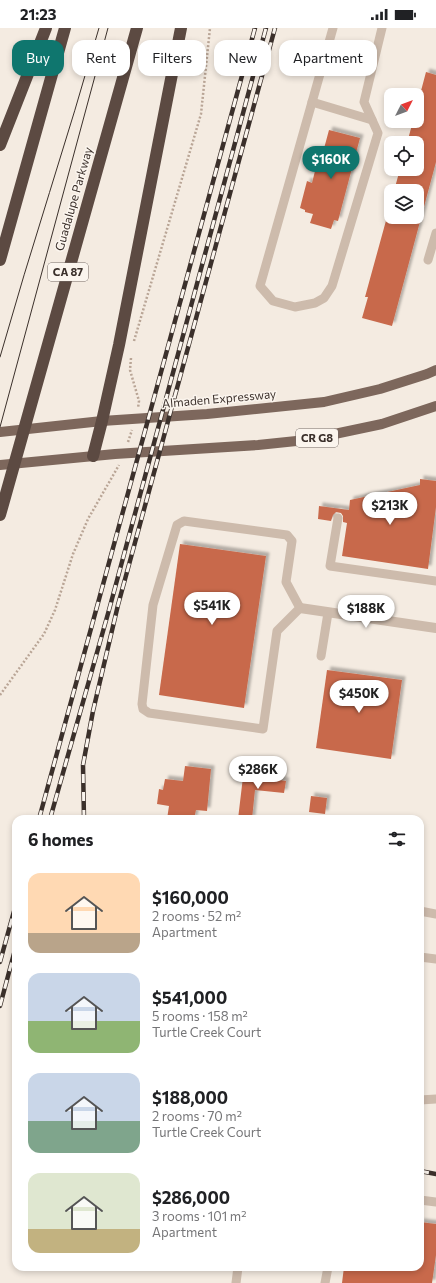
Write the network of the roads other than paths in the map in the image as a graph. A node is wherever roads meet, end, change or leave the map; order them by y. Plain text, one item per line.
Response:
1 (46, 28) edge
2 (65, 28) edge
3 (137, 28) edge
4 (181, 28) edge
5 (333, 28) edge
6 (382, 28) edge
7 (312, 102) junction
8 (372, 120) junction
9 (0, 145) edge
10 (436, 233) edge
11 (436, 254) edge
12 (0, 260) edge
13 (436, 370) edge
14 (436, 406) edge
15 (102, 421) junction
16 (0, 432) edge
17 (93, 456) junction
18 (0, 465) edge
19 (0, 515) edge
20 (338, 518) dead end
21 (436, 578) edge
22 (300, 608) junction
23 (328, 613) junction
24 (436, 628) edge
25 (321, 656) dead end
26 (424, 911) edge
27 (436, 914) edge
28 (424, 958) edge
29 (436, 959) edge
30 (436, 1099) edge
31 (424, 1100) edge
32 (424, 1200) edge
33 (436, 1202) edge
34 (238, 1271) edge
35 (327, 1271) edge
36 (236, 1283) edge
37 (325, 1283) edge

1 - 9 highway
2 - 12 highway
3 - 19 highway, Guadalupe Parkway / CA 87
4 - 15 highway
5 - 7 lane
6 - 8 lane
7 - 8 lane
7 - 8 lane
10 - 11 lane
13 - 15 main road, Almaden Expressway
14 - 17 main road, CR G8
15 - 16 main road, Almaden Expressway
15 - 17 highway
17 - 18 main road, CR G8
20 - 21 lane
22 - 22 lane
22 - 23 street
23 - 24 street
23 - 25 lane
26 - 27 lane
28 - 29 lane
30 - 31 lane
32 - 33 lane
34 - 36 lane
35 - 37 lane

